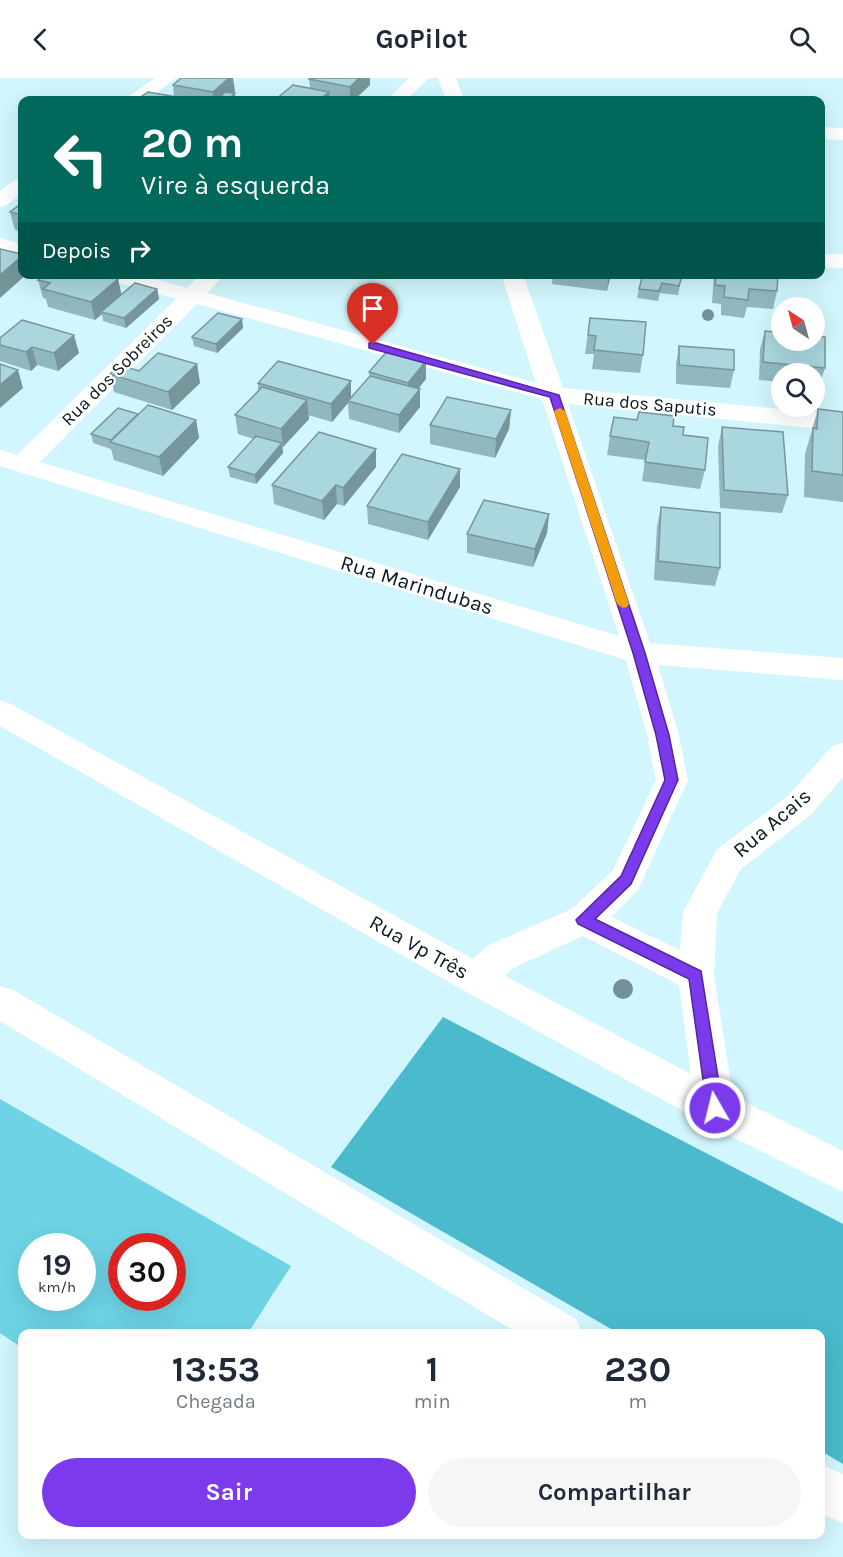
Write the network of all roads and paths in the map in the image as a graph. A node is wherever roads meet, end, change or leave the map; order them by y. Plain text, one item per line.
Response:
1 (167, 78) edge
2 (420, 78) edge
3 (447, 78) edge
4 (142, 96) edge
5 (400, 96) edge
6 (454, 96) edge
7 (825, 133) edge
8 (843, 134) edge
9 (18, 187) edge
10 (0, 201) edge
11 (0, 244) edge
12 (18, 249) edge
13 (825, 260) edge
14 (843, 261) edge
15 (130, 279) edge
16 (208, 279) edge
17 (514, 279) edge
18 (191, 296) junction
19 (554, 395) junction
20 (843, 423) edge
21 (11, 462) edge
22 (639, 653) junction
23 (843, 669) edge
24 (0, 712) edge
25 (843, 755) edge
26 (584, 920) junction
27 (696, 976) junction
28 (477, 979) junction
29 (0, 1002) edge
30 (715, 1108) junction
31 (843, 1172) edge
32 (553, 1329) edge
33 (825, 1490) edge
34 (843, 1500) edge

1 - 4 street
2 - 5 street
3 - 6 street
7 - 8 street
9 - 10 street
11 - 12 street
13 - 14 street
15 - 18 street, Rua dos Saputis
16 - 18 street, Rua dos Sobreiros
17 - 19 street
18 - 19 street, Rua dos Saputis
18 - 21 street, Rua dos Sobreiros
19 - 20 street, Rua dos Saputis
19 - 22 street
21 - 22 street, Rua Marindubas
22 - 23 street, Rua Marindubas
22 - 26 street
24 - 28 street, Rua Vp Três
25 - 27 street, Rua Acais
26 - 27 street
26 - 28 street
27 - 30 street, Rua Acais
28 - 30 street, Rua Vp Três
29 - 32 street
30 - 31 street, Rua Vp Três
33 - 34 street

